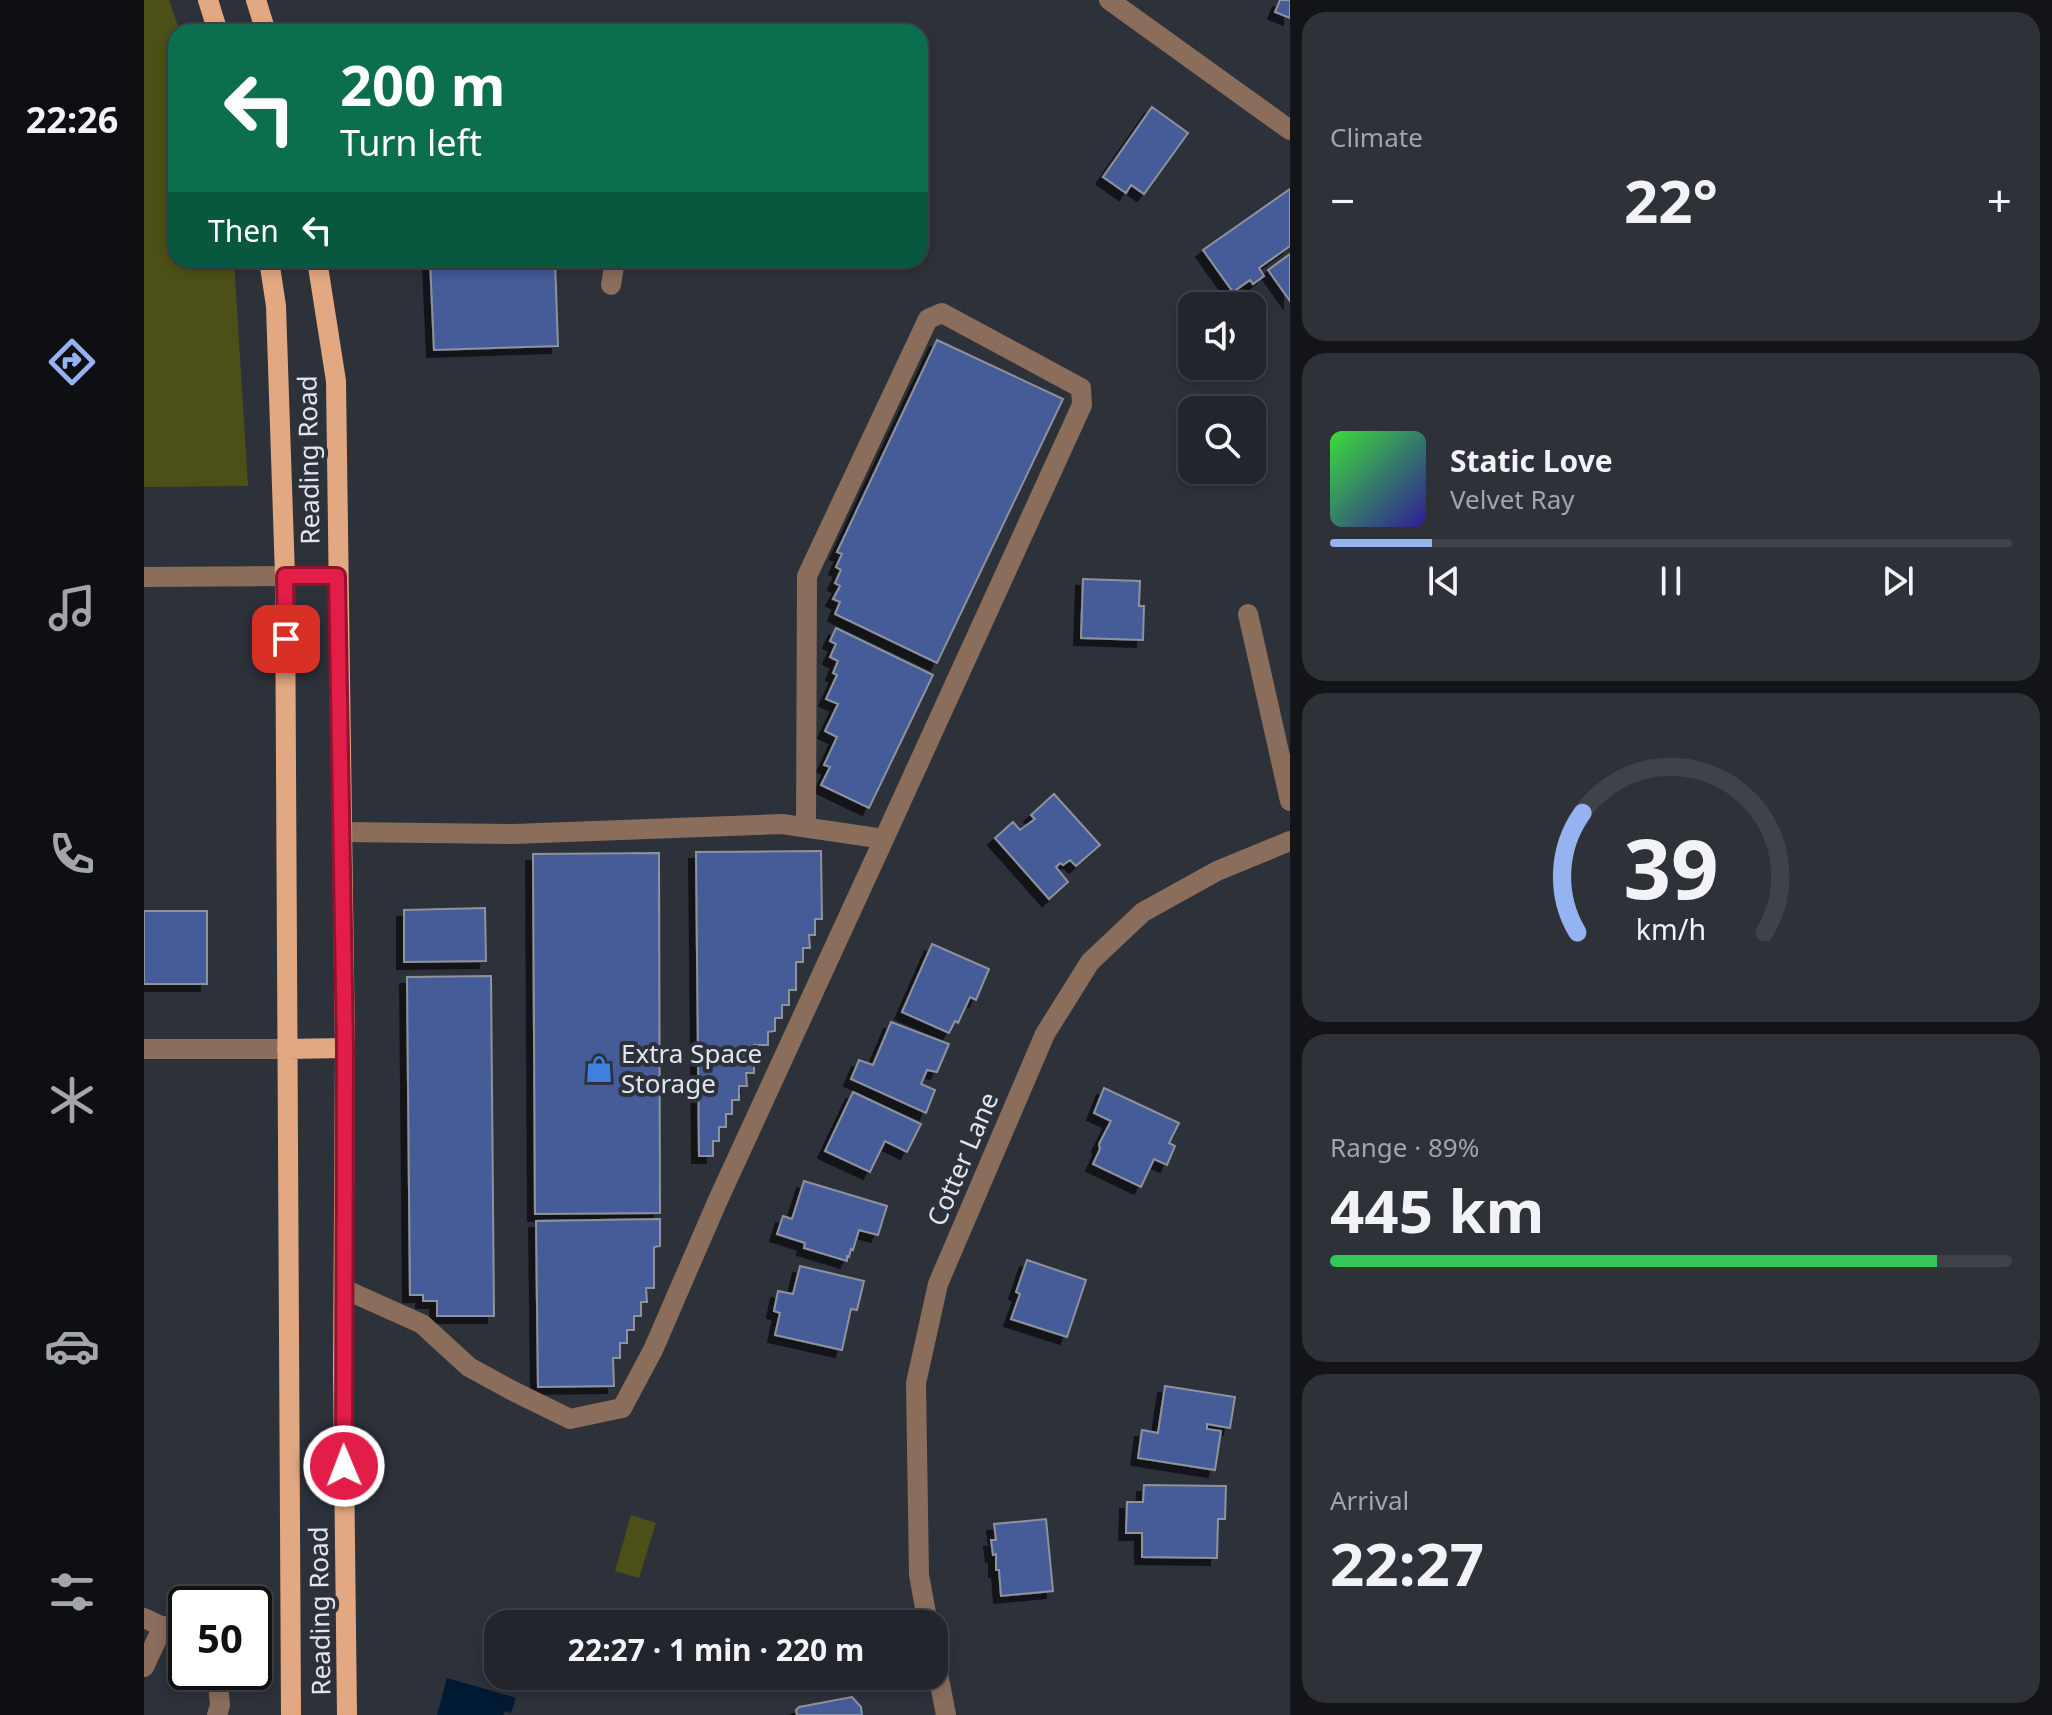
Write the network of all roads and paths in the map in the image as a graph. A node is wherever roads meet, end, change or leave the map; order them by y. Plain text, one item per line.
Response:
1 (208, 0) edge
2 (256, 0) edge
3 (1109, 0) edge
4 (216, 24) edge
5 (264, 24) edge
6 (1290, 130) edge
7 (270, 268) edge
8 (318, 268) edge
9 (614, 268) edge
10 (611, 285) dead end
11 (285, 576) junction
12 (337, 576) junction
13 (144, 577) edge
14 (1248, 614) dead end
15 (1290, 801) edge
16 (806, 827) junction
17 (342, 832) junction
18 (884, 839) junction
19 (1290, 841) edge
20 (345, 1048) junction
21 (144, 1049) edge
22 (287, 1049) junction
23 (344, 1289) junction
24 (925, 1610) edge
25 (153, 1622) edge
26 (144, 1667) edge
27 (219, 1690) edge
28 (941, 1690) edge
29 (217, 1715) edge
30 (291, 1715) edge
31 (347, 1715) edge
32 (946, 1715) edge

1 - 4 main road
2 - 5 main road
3 - 6 street
7 - 11 main road, Reading Road
8 - 12 main road, Reading Road
9 - 10 street
11 - 12 main road
11 - 13 street
11 - 22 main road, Reading Road
12 - 17 main road, Reading Road
14 - 15 street
16 - 17 street
16 - 18 street
16 - 18 street
17 - 20 main road, Reading Road
18 - 23 street
19 - 24 street, Cotter Lane
20 - 22 main road
20 - 23 main road, Reading Road
21 - 22 street
22 - 30 main road, Reading Road
23 - 31 main road, Reading Road
25 - 26 street
27 - 29 street
28 - 32 street

